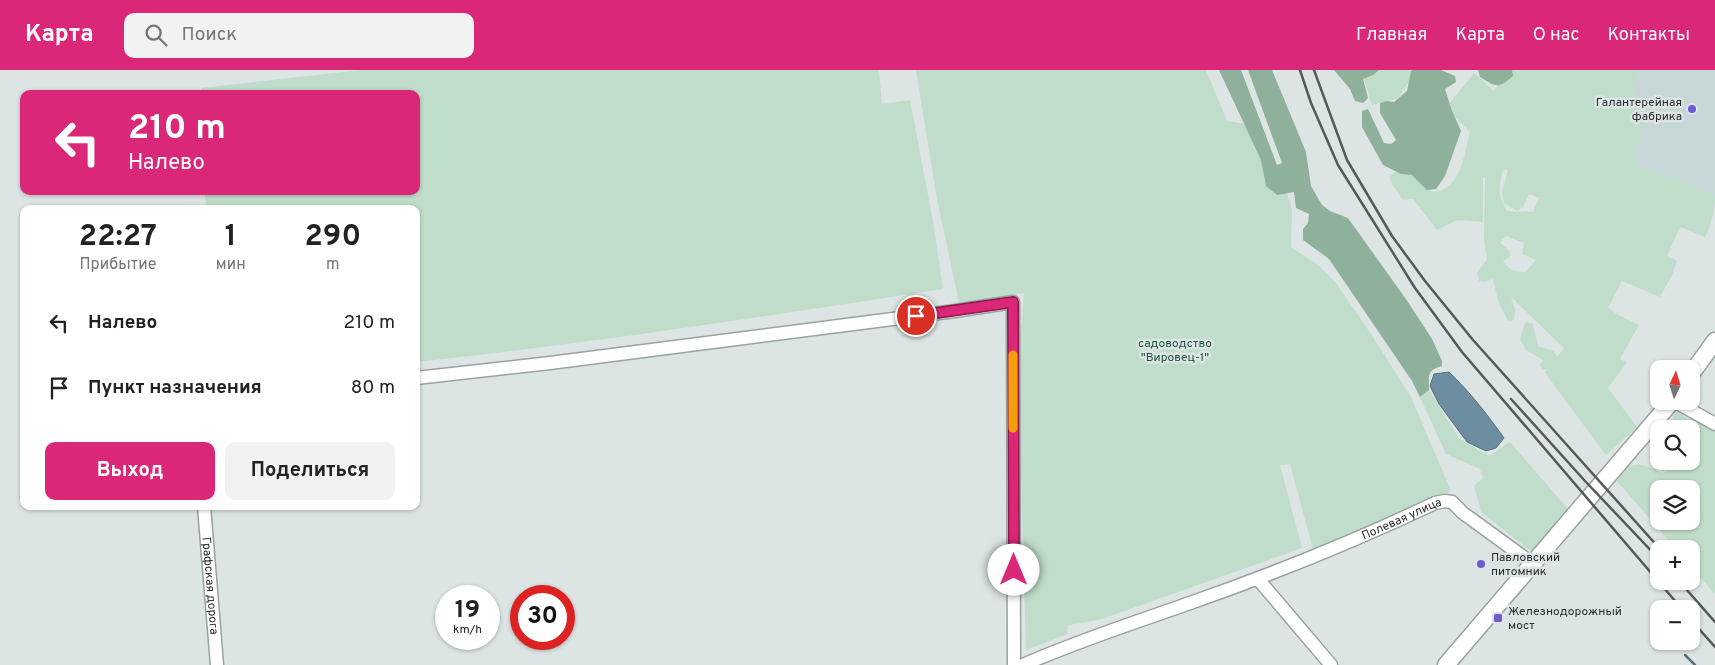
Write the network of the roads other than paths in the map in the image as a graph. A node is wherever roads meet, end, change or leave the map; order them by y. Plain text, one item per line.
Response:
1 (1715, 341) edge
2 (1700, 362) edge
3 (420, 378) edge
4 (1665, 410) edge
5 (1689, 410) edge
6 (1715, 424) edge
7 (204, 510) edge
8 (1533, 564) junction
9 (1258, 579) junction
10 (217, 665) edge
11 (1014, 665) edge
12 (1023, 665) edge
13 (1332, 665) edge
14 (1446, 665) edge

1 - 2 main road
3 - 11 street
4 - 8 main road
5 - 6 street
7 - 10 street, Графская дорога
8 - 9 street, Полевая улица
8 - 14 main road
9 - 12 street
9 - 13 street

